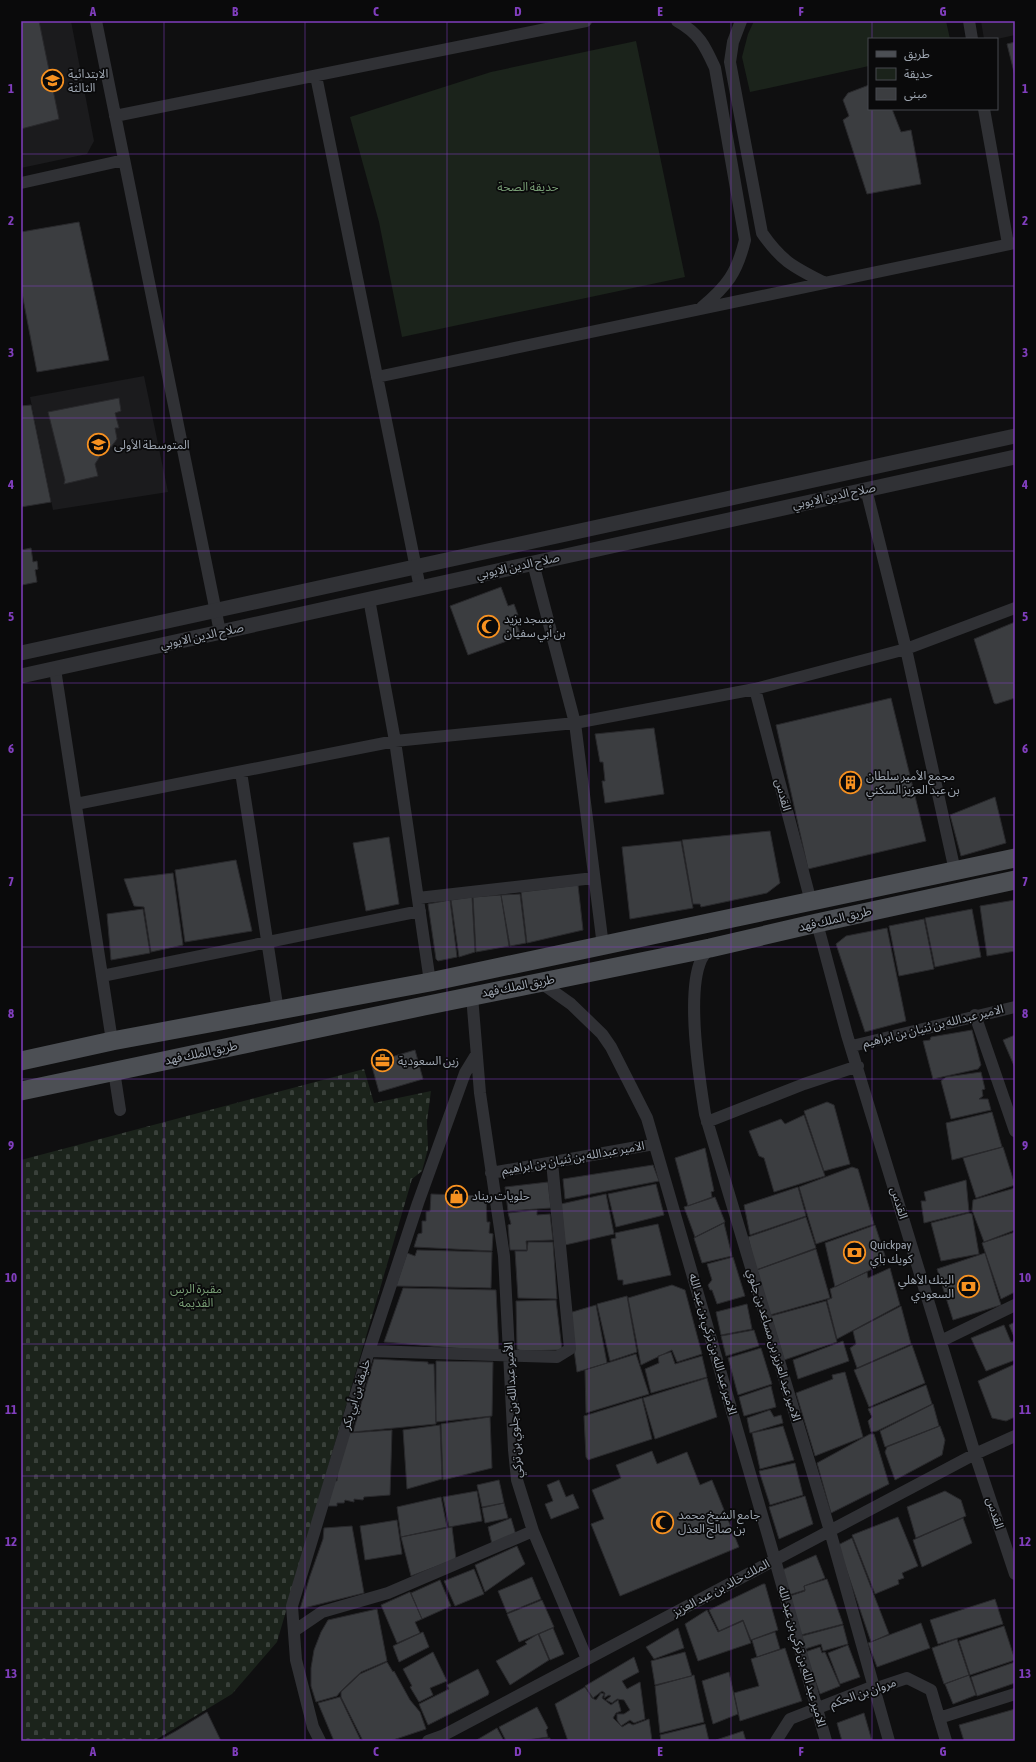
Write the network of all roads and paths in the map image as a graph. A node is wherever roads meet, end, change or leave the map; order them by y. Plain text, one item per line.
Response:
1 (96, 21) edge
2 (586, 21) edge
3 (677, 21) edge
4 (741, 21) edge
5 (969, 21) edge
6 (972, 38) edge
7 (316, 76) junction
8 (984, 110) edge
9 (115, 116) junction
10 (124, 160) junction
11 (21, 182) edge
12 (1012, 244) edge
13 (825, 283) junction
14 (700, 309) junction
15 (377, 377) junction
16 (1015, 436) edge
17 (1015, 457) edge
18 (866, 490) junction
19 (533, 563) junction
20 (416, 567) junction
21 (420, 588) junction
22 (369, 599) junction
23 (1015, 608) edge
24 (215, 611) junction
25 (220, 632) junction
26 (906, 649) junction
27 (21, 653) edge
28 (55, 669) junction
29 (21, 676) edge
30 (755, 689) junction
31 (575, 723) junction
32 (395, 741) junction
33 (241, 772) junction
34 (76, 804) junction
35 (1015, 858) edge
36 (955, 871) junction
37 (594, 878) junction
38 (1015, 880) edge
39 (418, 898) junction
40 (811, 902) junction
41 (420, 911) junction
42 (816, 923) junction
43 (267, 941) junction
44 (603, 946) junction
45 (710, 948) junction
46 (102, 976) junction
47 (430, 982) junction
48 (540, 982) junction
49 (472, 996) junction
50 (1015, 1007) edge
51 (280, 1010) junction
52 (975, 1015) junction
53 (287, 1035) junction
54 (112, 1041) junction
55 (852, 1046) junction
56 (476, 1055) junction
57 (21, 1061) edge
58 (858, 1066) junction
59 (114, 1071) junction
60 (21, 1091) edge
61 (120, 1110) dead end
62 (707, 1122) junction
63 (1015, 1131) edge
64 (654, 1144) junction
65 (552, 1162) junction
66 (491, 1173) junction
67 (1015, 1305) edge
68 (941, 1341) junction
69 (369, 1351) junction
70 (508, 1355) junction
71 (1015, 1436) edge
72 (975, 1454) junction
73 (533, 1531) junction
74 (830, 1531) junction
75 (775, 1560) junction
76 (1015, 1574) edge
77 (294, 1631) junction
78 (587, 1660) junction
79 (874, 1689) junction
80 (1015, 1694) edge
81 (817, 1710) junction
82 (939, 1718) junction
83 (320, 1741) edge
84 (428, 1741) edge
85 (776, 1741) edge
86 (826, 1741) edge
87 (889, 1741) edge
88 (946, 1741) edge

1 - 9 street
2 - 7 street
3 - 14 street
4 - 13 street
5 - 6 street
7 - 9 street
7 - 15 street
8 - 12 street
9 - 10 street
10 - 11 street
10 - 24 street
12 - 13 street
13 - 14 street
14 - 15 street
15 - 20 street
16 - 20 street, صلاح الدين الايوبي
17 - 18 street, صلاح الدين الايوبي
18 - 19 street, صلاح الدين الايوبي
18 - 26 street
19 - 21 street, صلاح الدين الايوبي
19 - 31 street
20 - 21 street
20 - 24 street, صلاح الدين الايوبي
21 - 22 street, صلاح الدين الايوبي
22 - 25 street, صلاح الدين الايوبي
22 - 32 street
23 - 26 street
24 - 25 street
24 - 27 street, صلاح الدين الايوبي
25 - 28 street, صلاح الدين الايوبي
26 - 30 street
26 - 36 street
28 - 29 street, صلاح الدين الايوبي
28 - 34 street
30 - 31 street
30 - 40 street, القدس
31 - 32 street
31 - 37 street
32 - 33 street
32 - 39 street
33 - 34 street
33 - 43 street
34 - 46 street
35 - 36 main road, طريق الملك فهد
36 - 40 main road, طريق الملك فهد
37 - 39 street
37 - 44 street
38 - 42 main road, طريق الملك فهد
39 - 41 street
40 - 44 main road, طريق الملك فهد
41 - 43 street
41 - 47 street
42 - 45 main road, طريق الملك فهد
42 - 55 street, القدس
43 - 46 street
43 - 51 street
44 - 47 main road, طريق الملك فهد
45 - 48 main road, طريق الملك فهد
45 - 62 street, الامير عبد العزيز بن مساعد بن جلوي
46 - 54 street
47 - 51 main road, طريق الملك فهد
48 - 49 main road, طريق الملك فهد
48 - 64 street, الامير عبد الله بن تركي بن عبد الله
49 - 53 main road, طريق الملك فهد
49 - 56 street
50 - 52 street, الامير عبدالله بن ثنيان بن ابراهيم
51 - 53 main road
51 - 54 main road, طريق الملك فهد
52 - 55 street, الامير عبدالله بن ثنيان بن ابراهيم
52 - 63 street
53 - 59 main road, طريق الملك فهد
54 - 57 main road, طريق الملك فهد
55 - 58 street, القدس
56 - 66 street
56 - 69 street, خليفة بن أبي بكر
58 - 62 street, الامير عبدالله بن ثنيان بن ابراهيم
58 - 68 street, القدس
59 - 60 main road, طريق الملك فهد
59 - 61 street
62 - 74 street, الامير عبد العزيز بن مساعد بن جلوي
64 - 65 street, الامير عبدالله بن ثنيان بن ابراهيم
64 - 75 street, الامير عبد الله بن تركي بن عبد الله
65 - 66 street, الامير عبدالله بن ثنيان بن ابراهيم
65 - 70 street
66 - 70 street, الأمير عبدالله بن جلوي بن تركي
67 - 68 street
68 - 72 street, القدس
69 - 70 street
69 - 77 street, خليفة بن أبي بكر
70 - 73 street, الأمير عبدالله بن جلوي بن تركي
71 - 72 street, الملك خالد بن عبد العزيز
72 - 74 street, الملك خالد بن عبد العزيز
72 - 76 street, القدس
73 - 77 street
73 - 78 street, الأمير عبدالله بن جلوي بن تركي
74 - 75 street, الملك خالد بن عبد العزيز
74 - 79 street, الامير عبد العزيز بن مساعد بن جلوي
75 - 78 street, الملك خالد بن عبد العزيز
75 - 81 street, الامير عبد الله بن تركي بن عبد الله
77 - 83 street, خليفة بن أبي بكر
78 - 84 street, الملك خالد بن عبد العزيز
79 - 81 street, مروان بن الحكم
79 - 82 street, مروان بن الحكم
79 - 87 street, الامير عبد العزيز بن مساعد بن جلوي
80 - 82 street
81 - 85 street, مروان بن الحكم
81 - 86 street, الامير عبد الله بن تركي بن عبد الله
82 - 88 street, مروان بن الحكم

